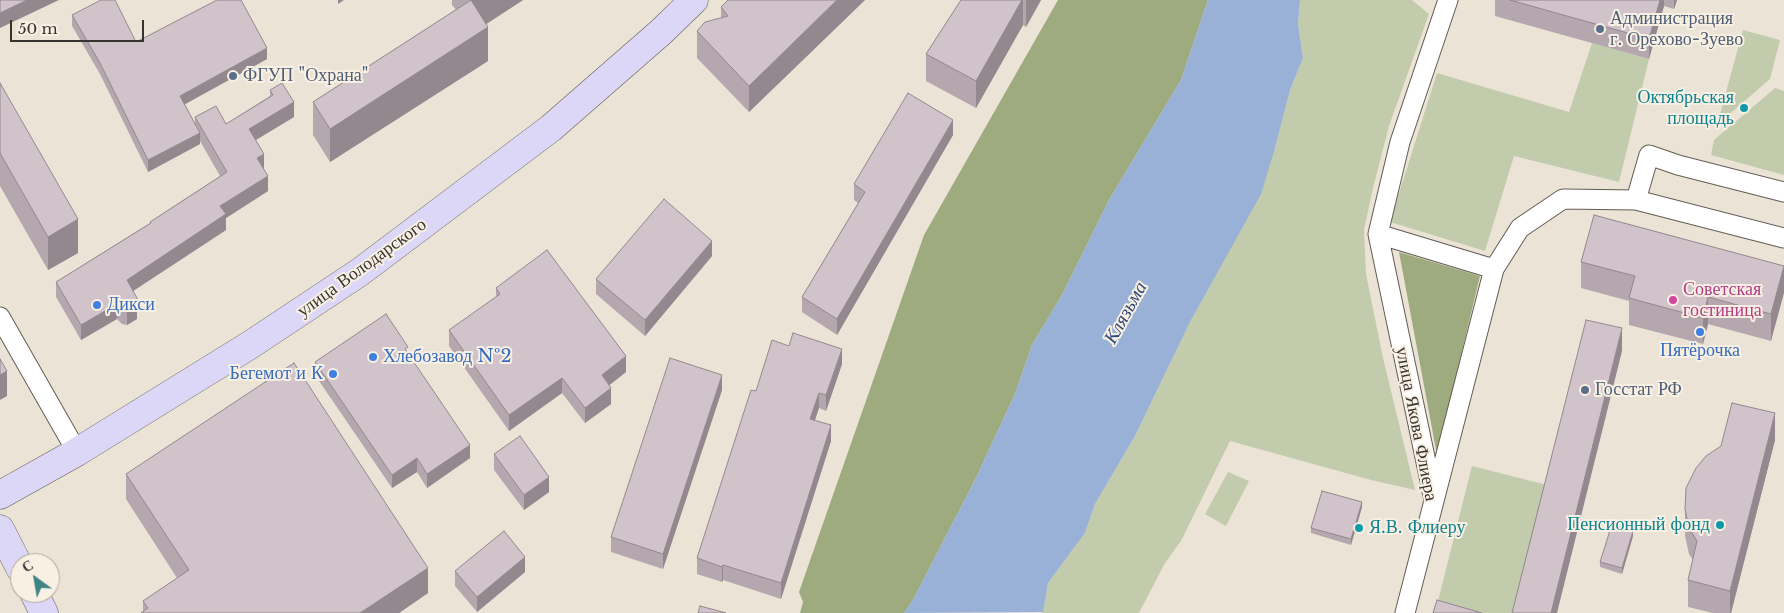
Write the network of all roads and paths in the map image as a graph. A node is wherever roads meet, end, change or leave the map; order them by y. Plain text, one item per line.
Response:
1 (694, 0) edge
2 (1448, 0) edge
3 (1784, 192) edge
4 (1636, 200) junction
5 (1378, 234) junction
6 (1784, 238) edge
7 (1494, 269) junction
8 (0, 317) edge
9 (77, 452) junction
10 (0, 495) edge
11 (1434, 504) junction
12 (0, 529) edge
13 (12, 553) edge
14 (1405, 613) edge

1 - 9 main road, улица Володарского
2 - 5 street
3 - 4 street
4 - 6 street
4 - 7 street
5 - 7 street
5 - 11 street, улица Якова Флиера
7 - 11 street
8 - 9 street
9 - 10 main road, улица Володарского
11 - 14 street, улица Якова Флиера
12 - 13 main road

